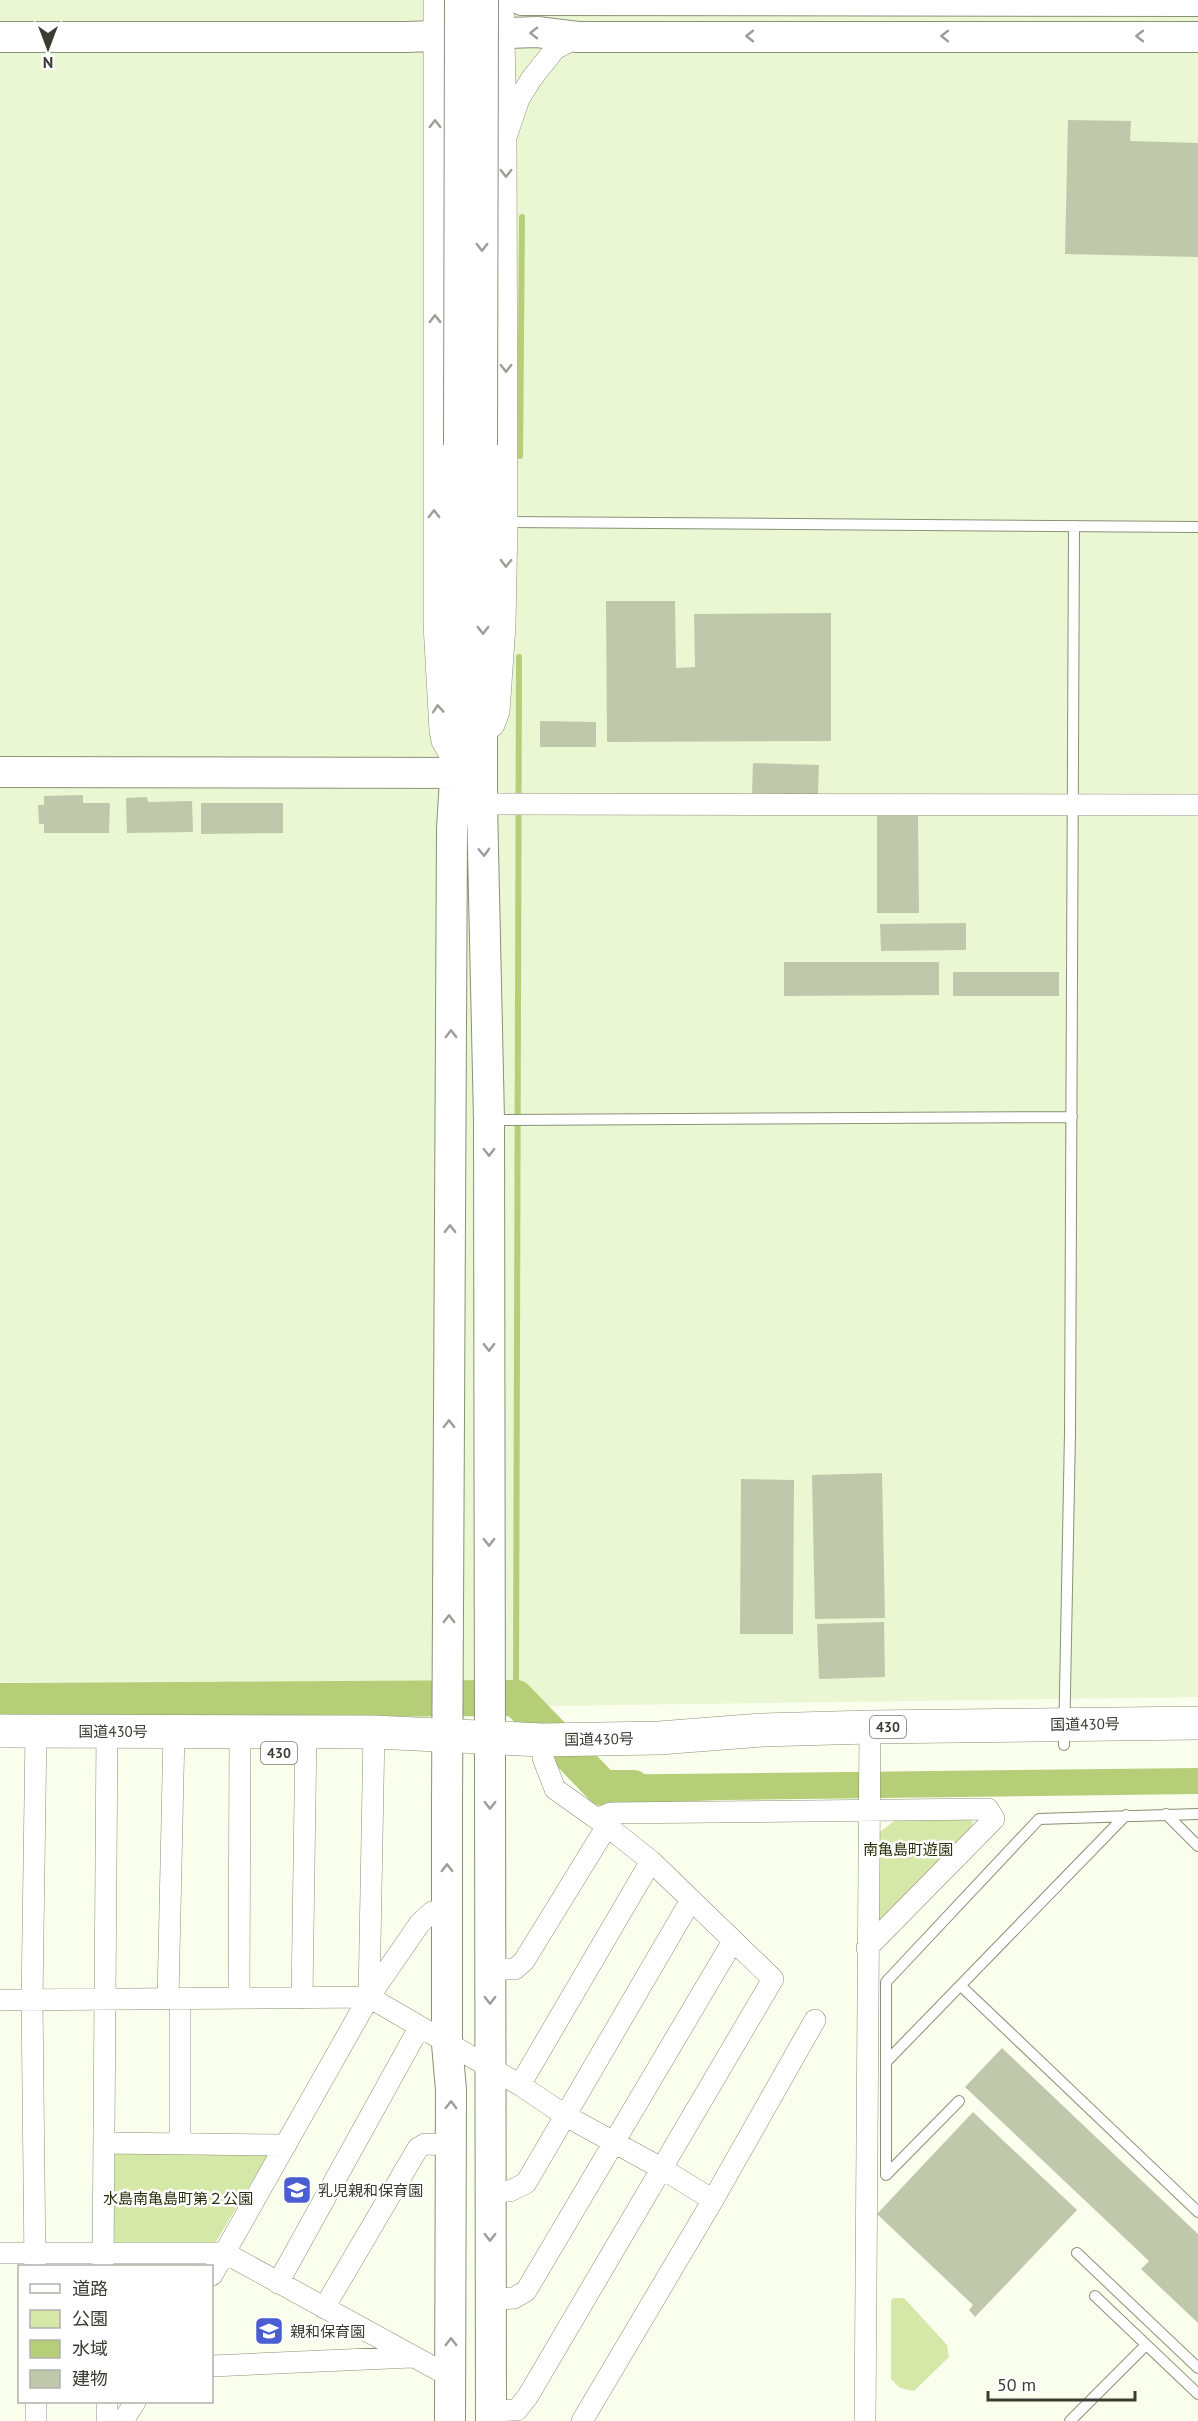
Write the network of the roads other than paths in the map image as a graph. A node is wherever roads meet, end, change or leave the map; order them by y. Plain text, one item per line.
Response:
1 (434, 0) edge
2 (460, 0) edge
3 (483, 0) edge
4 (503, 0) edge
5 (522, 0) edge
6 (1198, 1) edge
7 (503, 33) junction
8 (435, 36) junction
9 (0, 37) edge
10 (578, 37) junction
11 (1198, 37) edge
12 (506, 137) junction
13 (471, 445) junction
14 (507, 522) junction
15 (1074, 526) junction
16 (1198, 527) edge
17 (483, 735) junction
18 (464, 770) junction
19 (0, 772) edge
20 (468, 804) junction
21 (1074, 805) junction
22 (1198, 805) edge
23 (1072, 1117) junction
24 (509, 1119) junction
25 (448, 1718) junction
26 (1198, 1723) edge
27 (0, 1731) edge
28 (1065, 1735) junction
29 (36, 1741) junction
30 (107, 1741) junction
31 (174, 1742) junction
32 (240, 1742) junction
33 (306, 1743) junction
34 (374, 1743) junction
35 (1198, 1744) edge
36 (490, 1747) junction
37 (869, 1748) junction
38 (0, 1751) edge
39 (563, 1751) junction
40 (869, 1806) junction
41 (1166, 1814) junction
42 (1198, 1814) edge
43 (1126, 1815) junction
44 (602, 1822) junction
45 (1198, 1846) edge
46 (651, 1861) junction
47 (691, 1900) junction
48 (447, 1911) junction
49 (734, 1941) junction
50 (867, 1948) junction
51 (490, 1969) junction
52 (961, 1986) junction
53 (239, 1998) junction
54 (302, 1998) junction
55 (369, 1998) junction
56 (174, 1999) junction
57 (0, 2000) edge
58 (32, 2000) junction
59 (104, 2000) junction
60 (815, 2020) dead end
61 (419, 2028) junction
62 (447, 2044) junction
63 (886, 2062) junction
64 (489, 2068) junction
65 (520, 2085) junction
66 (958, 2101) dead end
67 (566, 2116) junction
68 (104, 2143) junction
69 (615, 2143) junction
70 (180, 2144) junction
71 (286, 2145) junction
72 (450, 2145) junction
73 (662, 2168) junction
74 (490, 2192) junction
75 (713, 2200) junction
76 (1198, 2212) edge
77 (0, 2253) edge
78 (225, 2253) junction
79 (1077, 2253) dead end
80 (35, 2260) edge
81 (103, 2260) edge
82 (213, 2273) edge
83 (278, 2283) junction
84 (1095, 2296) dead end
85 (490, 2300) junction
86 (324, 2308) junction
87 (1146, 2345) junction
88 (413, 2357) junction
89 (213, 2366) edge
90 (1198, 2368) edge
91 (451, 2377) junction
92 (1198, 2394) edge
93 (36, 2403) edge
94 (107, 2403) edge
95 (134, 2403) edge
96 (491, 2416) edge
97 (36, 2421) edge
98 (107, 2421) edge
99 (123, 2421) edge
100 (450, 2421) edge
101 (582, 2421) edge
102 (865, 2421) edge
103 (1070, 2421) edge

1 - 8 street
2 - 13 street, bridge
3 -> 13 street, bridge
4 - 7 street
5 - 6 street
7 - 8 street
10 -> 7 street
7 - 12 street
8 - 9 street
18 -> 8 street
11 -> 10 street
10 - 12 street
12 -> 14 street
13 -> 17 street
13 - 18 street
14 - 15 lane
14 -> 17 street
15 - 16 lane
15 - 21 lane
17 - 18 street
18 - 19 street
18 - 20 street
20 - 21 street
20 -> 24 street
25 -> 20 street
21 - 22 street
21 - 23 lane
23 - 24 lane
23 - 28 lane
24 -> 36 street
25 - 34 highway, 国道430号 / 430
25 - 36 highway, 国道430号 / 430
48 -> 25 street
26 - 28 highway, 国道430号 / 430
27 - 29 highway, 国道430号 / 430
28 - 35 highway, 国道430号 / 430
28 - 37 highway, 国道430号 / 430
29 - 30 highway, 国道430号 / 430
29 - 38 highway, 国道430号 / 430
29 - 58 street
30 - 31 highway, 国道430号 / 430
30 - 59 street
31 - 32 highway, 国道430号 / 430
31 - 56 street
32 - 33 highway, 国道430号 / 430
32 - 53 street
33 - 34 highway, 国道430号 / 430
33 - 54 street
34 - 55 street
36 - 39 highway, 国道430号 / 430
36 -> 51 street
37 - 39 highway, 国道430号 / 430
37 - 40 street
39 - 44 street
40 - 44 street
40 - 50 street
40 - 50 street
41 - 42 lane
41 - 43 lane
41 - 45 lane
43 - 52 lane
43 - 63 lane
44 - 46 street
44 - 51 street
46 - 47 street
46 - 65 street
47 - 49 street
47 - 67 street
48 - 55 street
48 - 62 street
49 - 69 street
49 - 73 street
50 - 102 street
51 -> 64 street
52 - 63 lane
52 - 76 lane
53 - 54 street
53 - 56 street
54 - 55 street
55 - 61 street
55 - 71 street
56 - 59 street
56 - 70 street
57 - 58 street
58 - 59 street
58 - 80 street
59 - 68 street
60 - 75 street
61 - 62 street
61 - 83 street
62 - 64 street
72 -> 62 street
63 - 66 lane
64 - 65 street
64 - 74 street
65 - 67 street
67 - 69 street
67 - 74 street
68 - 70 street
68 - 81 street
69 - 73 street
69 - 85 street
70 - 71 street
71 - 78 street
72 - 86 street
91 -> 72 street
73 - 75 street
73 - 96 street
74 -> 85 street
75 - 101 street
77 - 80 street
78 - 81 street
78 - 82 street
78 - 83 street
79 - 90 lane
80 - 81 street
83 - 86 street
84 - 87 lane
85 - 96 street
86 - 88 street
87 - 92 lane
87 - 103 lane
88 - 89 street
88 - 91 street
91 - 100 street
93 - 97 street
94 - 98 street
95 - 99 street

